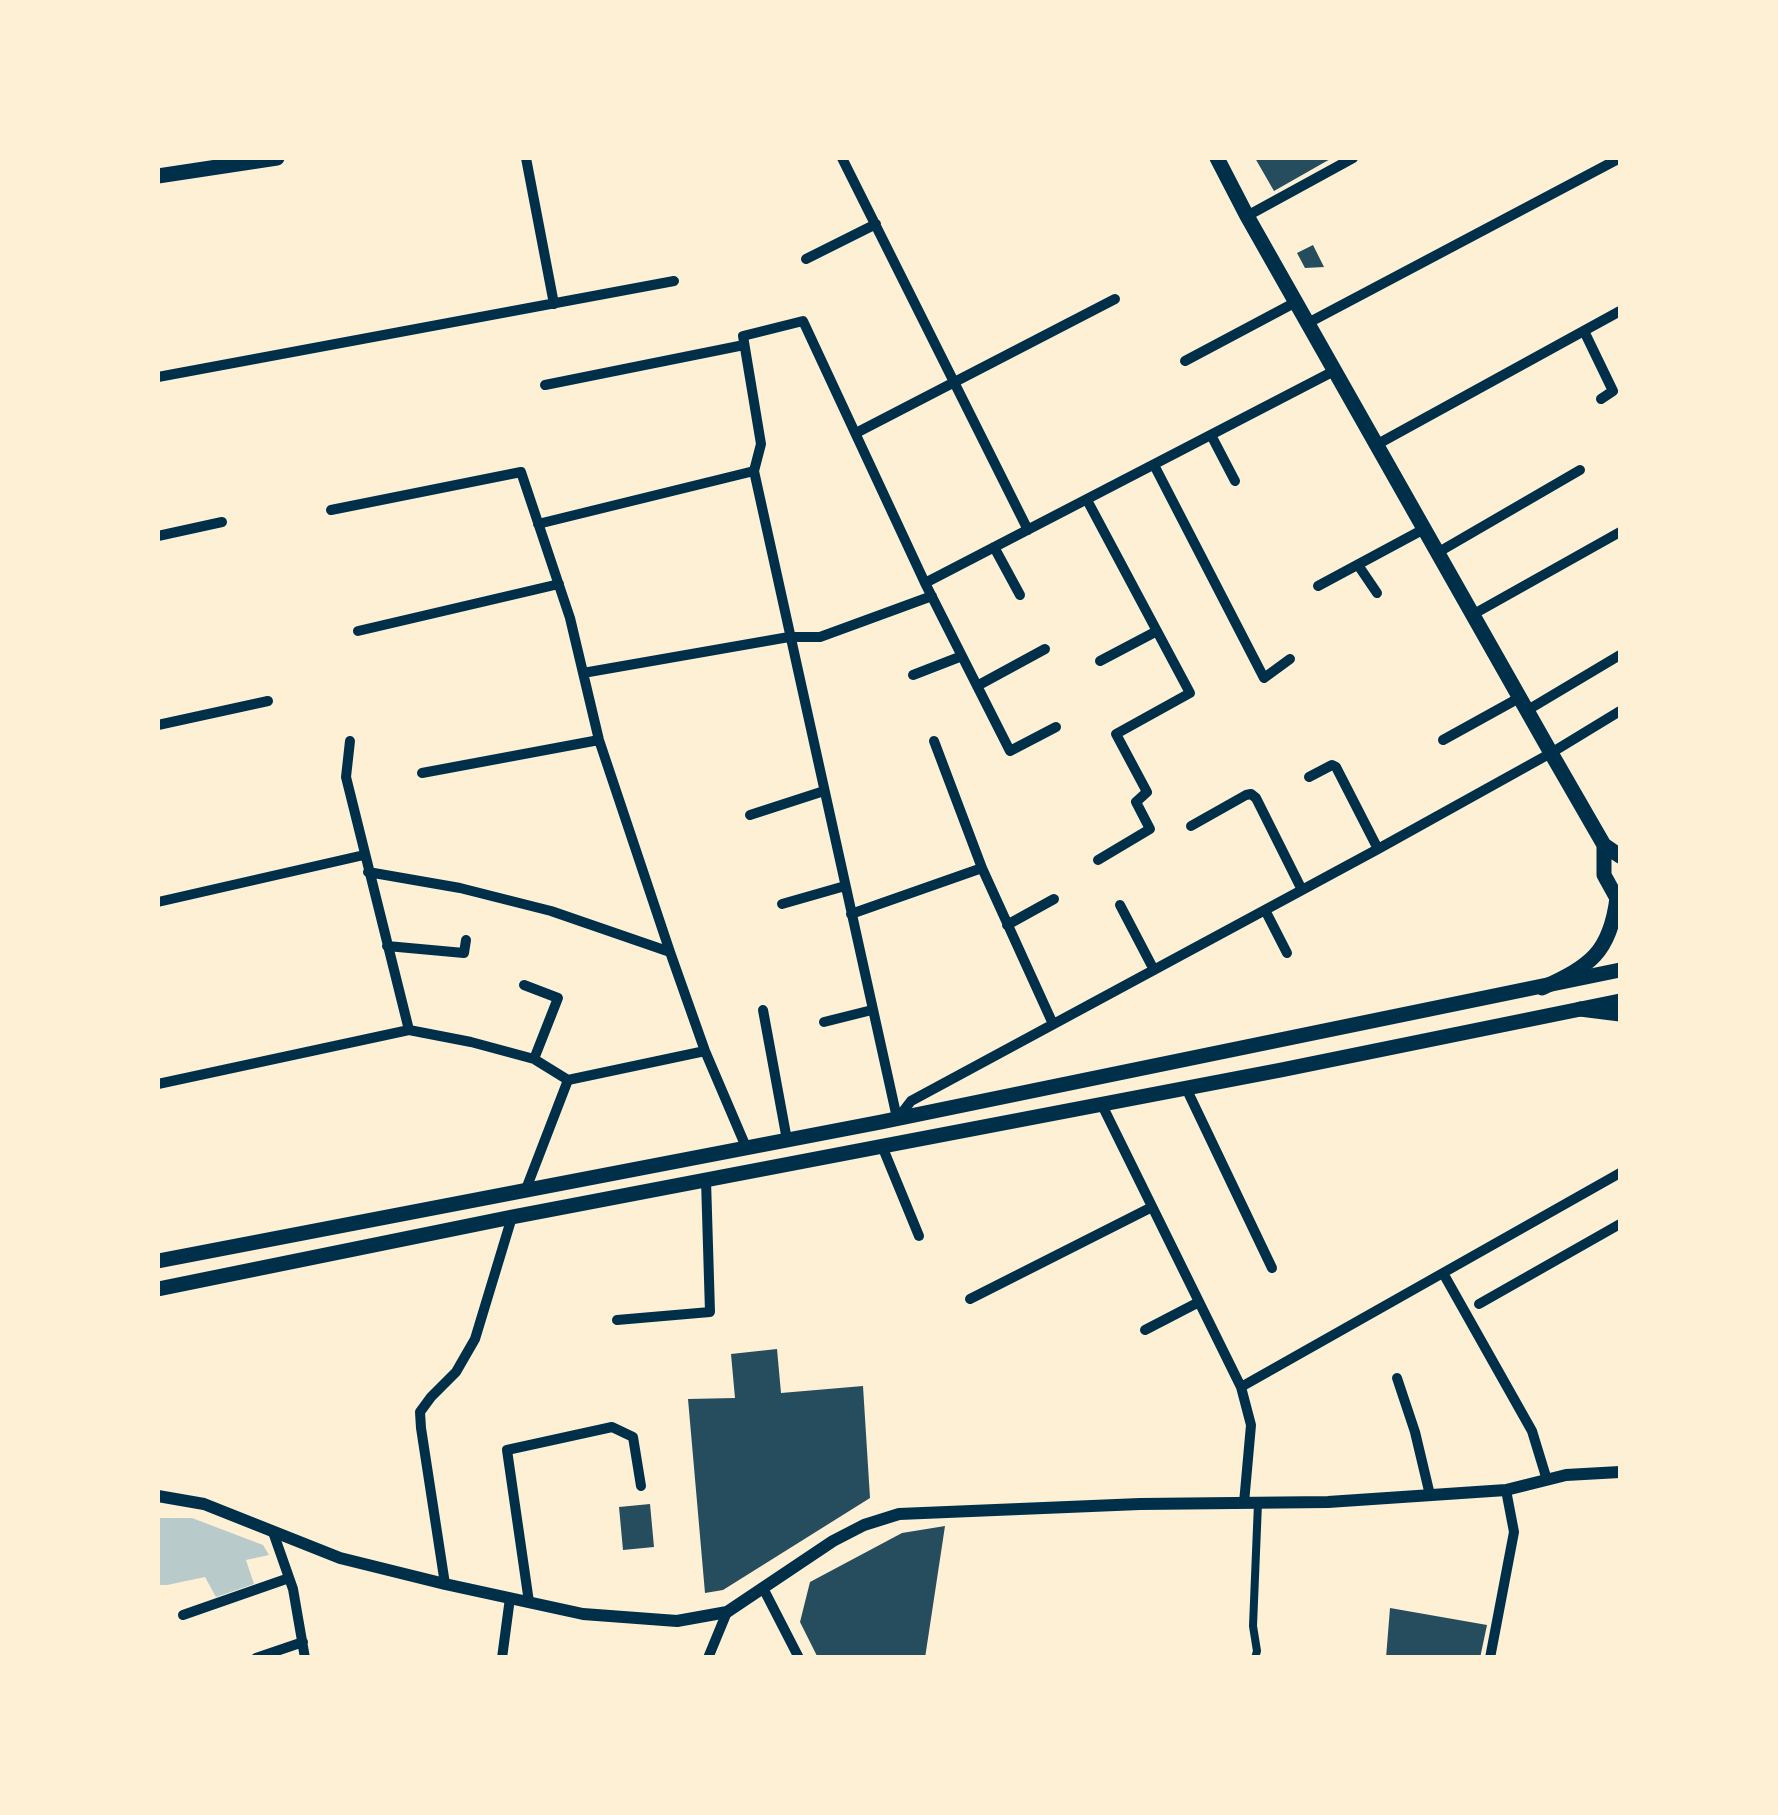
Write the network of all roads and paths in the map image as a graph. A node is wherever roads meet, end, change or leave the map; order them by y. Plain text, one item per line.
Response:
1 (277, 158) edge
2 (526, 158) edge
3 (842, 158) edge
4 (1217, 158) edge
5 (1353, 158) edge
6 (1620, 158) edge
7 (158, 176) edge
8 (1247, 216) junction
9 (876, 224) junction
10 (806, 258) dead end
11 (674, 281) dead end
12 (1115, 299) dead end
13 (1296, 302) junction
14 (554, 304) junction
15 (1620, 311) edge
16 (1308, 323) junction
17 (1584, 331) junction
18 (744, 340) junction
19 (1186, 361) dead end
20 (1334, 371) junction
21 (158, 378) edge
22 (955, 382) junction
23 (545, 385) dead end
24 (1601, 400) dead end
25 (856, 433) junction
26 (1211, 435) junction
27 (1376, 444) junction
28 (1154, 465) junction
29 (1580, 470) dead end
30 (754, 471) junction
31 (1235, 481) dead end
32 (1087, 500) junction
33 (331, 510) dead end
34 (222, 522) dead end
35 (538, 524) junction
36 (1028, 530) junction
37 (1424, 530) junction
38 (1620, 532) edge
39 (158, 536) edge
40 (994, 548) junction
41 (1437, 553) junction
42 (1358, 565) junction
43 (926, 583) junction
44 (558, 584) junction
45 (1318, 586) dead end
46 (1377, 593) dead end
47 (1020, 595) dead end
48 (932, 596) junction
49 (1472, 615) junction
50 (358, 631) dead end
51 (1156, 631) junction
52 (789, 638) junction
53 (1044, 649) dead end
54 (962, 656) junction
55 (1620, 656) edge
56 (1290, 659) dead end
57 (1100, 661) dead end
58 (583, 673) junction
59 (912, 675) dead end
60 (977, 686) junction
61 (268, 701) dead end
62 (1523, 705) junction
63 (1620, 711) edge
64 (158, 726) edge
65 (1056, 727) dead end
66 (599, 740) junction
67 (1443, 740) dead end
68 (350, 741) dead end
69 (934, 741) dead end
70 (1550, 753) junction
71 (422, 774) dead end
72 (1309, 777) dead end
73 (824, 791) junction
74 (750, 816) dead end
75 (1191, 826) dead end
76 (1604, 845) junction
77 (1378, 849) junction
78 (364, 856) junction
79 (1620, 856) edge
80 (1098, 860) dead end
81 (982, 868) junction
82 (368, 872) junction
83 (845, 886) junction
84 (1302, 890) junction
85 (1054, 899) dead end
86 (1619, 901) edge
87 (158, 902) edge
88 (782, 904) dead end
89 (1120, 905) dead end
90 (1265, 910) junction
91 (851, 914) junction
92 (1007, 924) junction
93 (466, 940) dead end
94 (388, 946) junction
95 (670, 952) junction
96 (1287, 954) dead end
97 (1154, 970) junction
98 (1620, 970) edge
99 (524, 986) dead end
100 (1542, 988) junction
101 (1620, 1001) edge
102 (1580, 1008) junction
103 (763, 1010) dead end
104 (872, 1010) junction
105 (1620, 1014) edge
106 (824, 1022) dead end
107 (1054, 1024) junction
108 (408, 1030) junction
109 (1313, 1034) junction
110 (1264, 1045) junction
111 (705, 1051) junction
112 (534, 1059) junction
113 (1320, 1061) junction
114 (1270, 1072) junction
115 (568, 1080) junction
116 (158, 1084) edge
117 (1186, 1088) junction
118 (1101, 1103) junction
119 (897, 1118) junction
120 (788, 1140) junction
121 (882, 1146) junction
122 (746, 1147) junction
123 (1620, 1173) edge
124 (706, 1180) junction
125 (526, 1189) junction
126 (1152, 1206) junction
127 (512, 1218) junction
128 (1620, 1224) edge
129 (919, 1236) dead end
130 (186, 1255) junction
131 (158, 1260) edge
132 (1272, 1268) dead end
133 (1443, 1273) junction
134 (194, 1282) junction
135 (158, 1289) edge
136 (970, 1299) dead end
137 (1199, 1302) junction
138 (1480, 1304) dead end
139 (617, 1320) dead end
140 (1145, 1330) dead end
141 (1398, 1378) dead end
142 (1241, 1387) junction
143 (1620, 1472) edge
144 (1547, 1480) junction
145 (641, 1486) dead end
146 (1506, 1490) junction
147 (158, 1496) edge
148 (1430, 1496) junction
149 (1251, 1503) junction
150 (274, 1532) junction
151 (289, 1578) junction
152 (445, 1584) junction
153 (763, 1588) junction
154 (510, 1598) junction
155 (529, 1602) junction
156 (727, 1612) junction
157 (183, 1614) dead end
158 (303, 1642) junction
159 (256, 1658) edge
160 (305, 1658) edge
161 (502, 1658) edge
162 (708, 1658) edge
163 (799, 1658) edge
164 (1254, 1658) edge
165 (1490, 1658) edge

1 - 7 main road
2 - 14 street
3 - 9 street
4 - 8 main road
5 - 8 street
6 - 16 street
8 - 13 main road
9 - 10 street
9 - 22 street
11 - 14 street
12 - 22 street
13 - 16 main road
13 - 19 street
14 - 21 street
15 - 17 street
16 - 20 main road
17 - 24 street
17 - 27 street
18 - 23 street
18 - 25 street
18 - 30 street
20 - 26 street
20 - 27 main road
22 - 25 street
22 - 36 street
25 - 43 street
26 - 28 street
26 - 31 street
27 - 37 main road
28 - 32 street
28 - 56 street
29 - 41 street
30 - 35 street
30 - 52 street
32 - 36 street
32 - 51 street
33 - 35 street
34 - 39 street
35 - 44 street
36 - 40 street
37 - 41 main road
37 - 42 street
38 - 49 street
40 - 43 street
40 - 47 street
41 - 49 main road
42 - 45 street
42 - 46 street
43 - 48 street
44 - 50 street
44 - 58 street
48 - 52 street
48 - 54 street
49 - 62 main road
51 - 57 street
51 - 80 street
52 - 58 street
52 - 73 street
53 - 60 street
54 - 59 street
54 - 60 street
55 - 62 street
58 - 66 street
60 - 65 street
61 - 64 street
62 - 67 street
62 - 70 main road
63 - 70 street
66 - 71 street
66 - 95 street
68 - 78 street
69 - 81 street
70 - 76 main road
70 - 77 street
72 - 77 street
73 - 74 street
73 - 83 street
75 - 84 street
76 - 79 main road
76 - 86 main road
77 - 84 street
78 - 82 street
78 - 87 street
81 - 91 street
81 - 92 street
82 - 94 street
82 - 95 street
83 - 88 street
83 - 91 street
84 - 90 street
85 - 92 street
86 - 100 main road
89 - 97 street
90 - 96 street
90 - 97 street
91 - 104 street
92 - 107 street
93 - 94 street
94 - 108 street
95 - 111 street
97 - 107 street
98 - 100 main road
99 - 112 street
100 - 109 main road
101 - 102 main road
102 - 105 main road
102 - 113 main road
103 - 120 street
104 - 106 street
104 - 119 street
107 - 119 street
108 - 112 street
108 - 116 street
109 - 110 main road
109 - 113 main road
110 - 114 main road
110 - 119 main road
111 - 115 street
111 - 122 street
112 - 115 street
113 - 114 main road
114 - 117 main road
115 - 125 street
117 - 118 main road
117 - 132 street
118 - 121 main road
118 - 126 street
119 - 120 main road
120 - 122 main road
121 - 124 main road
121 - 129 street
122 - 125 main road
123 - 133 street
124 - 127 main road
124 - 139 street
125 - 130 main road
126 - 136 street
126 - 137 street
127 - 134 main road
127 - 152 street
128 - 138 street
130 - 131 main road
130 - 134 main road
133 - 142 street
133 - 144 street
134 - 135 main road
137 - 140 street
137 - 142 street
141 - 148 street
142 - 149 street
143 - 144 street
144 - 146 street
145 - 155 street
146 - 148 street
146 - 165 street
147 - 150 street
148 - 149 street
149 - 153 street
149 - 164 street
150 - 151 street
150 - 152 street
151 - 157 street
151 - 158 street
152 - 154 street
153 - 156 street
153 - 163 street
154 - 155 street
154 - 161 street
155 - 156 street
156 - 162 street
158 - 159 street
158 - 160 street

